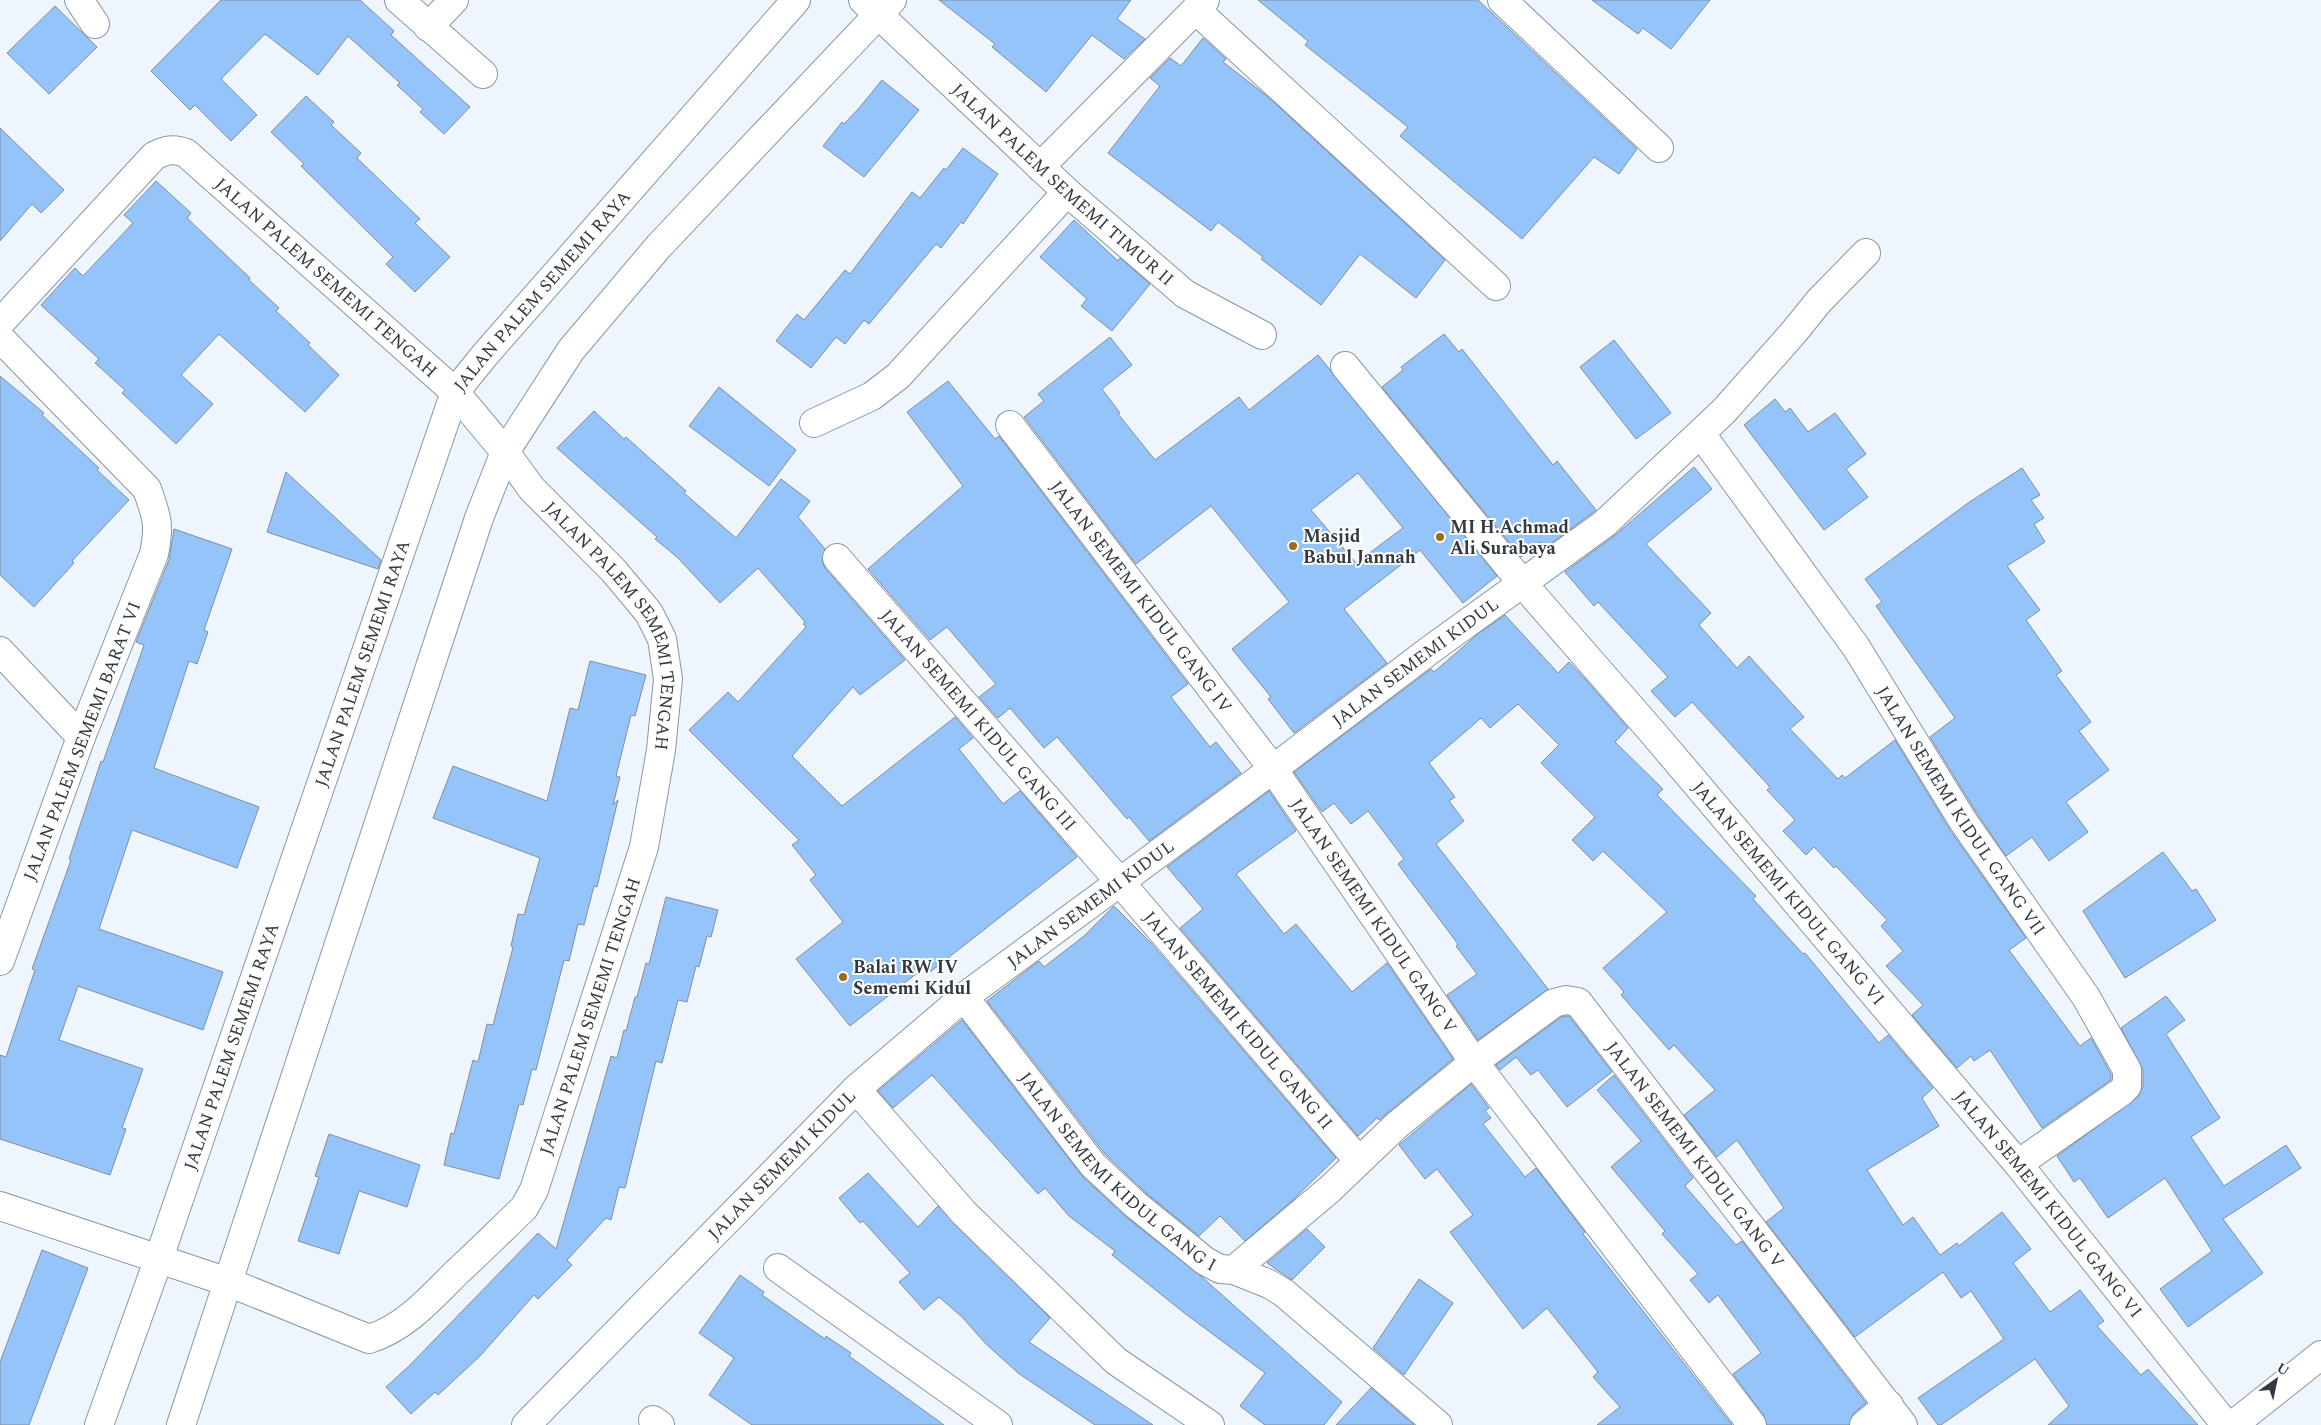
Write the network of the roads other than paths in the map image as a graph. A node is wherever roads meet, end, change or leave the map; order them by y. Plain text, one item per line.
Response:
1 (79, 0) edge
2 (399, 0) edge
3 (454, 0) edge
4 (796, 0) edge
5 (1502, 0) edge
6 (878, 5) edge
7 (1201, 5) edge
8 (95, 24) dead end
9 (428, 27) junction
10 (483, 74) dead end
11 (1659, 148) dead end
12 (1040, 167) junction
13 (1067, 192) junction
14 (1866, 253) dead end
15 (1496, 286) dead end
16 (0, 323) edge
17 (1262, 335) dead end
18 (0, 338) edge
19 (1345, 366) dead end
20 (456, 392) junction
21 (814, 423) dead end
22 (1010, 425) dead end
23 (1701, 434) junction
24 (505, 452) junction
25 (837, 558) dead end
26 (1524, 584) junction
27 (0, 651) edge
28 (81, 737) junction
29 (1273, 769) junction
30 (1119, 881) junction
31 (0, 961) edge
32 (964, 997) junction
33 (1474, 1062) junction
34 (856, 1089) junction
35 (1358, 1160) junction
36 (2018, 1164) junction
37 (0, 1206) edge
38 (159, 1258) junction
39 (778, 1268) dead end
40 (1234, 1270) junction
41 (228, 1282) junction
42 (2321, 1355) edge
43 (1896, 1415) edge
44 (99, 1425) edge
45 (181, 1425) edge
46 (526, 1425) edge
47 (998, 1425) edge
48 (1210, 1425) edge
49 (1438, 1425) edge
50 (1752, 1425) edge
51 (1864, 1425) edge
52 (2226, 1425) edge
53 (2233, 1425) edge

1 - 8 street
2 - 9 street
3 - 9 street
4 - 20 street, JALAN PALEM SEMEMI RAYA
5 - 11 street
6 - 12 street, JALAN PALEM SEMEMI TIMUR II
6 - 24 street
7 - 12 street
7 - 15 street
9 - 10 street
12 - 13 street, JALAN PALEM SEMEMI TIMUR II
13 - 17 street, JALAN PALEM SEMEMI TIMUR II
13 - 21 street
14 - 23 street, JALAN SEMEMI KIDUL
16 - 20 street, JALAN PALEM SEMEMI TENGAH
18 - 28 street, JALAN PALEM SEMEMI BARAT VI
19 - 26 street, JALAN SEMEMI KIDUL GANG VI
20 - 24 street, JALAN PALEM SEMEMI TENGAH
20 - 38 street, JALAN PALEM SEMEMI RAYA
22 - 29 street, JALAN SEMEMI KIDUL GANG IV
23 - 26 street, JALAN SEMEMI KIDUL
23 - 36 street, JALAN SEMEMI KIDUL GANG VII
24 - 41 street
24 - 41 street, JALAN PALEM SEMEMI TENGAH
25 - 30 street, JALAN SEMEMI KIDUL GANG III
26 - 29 street, JALAN SEMEMI KIDUL
26 - 36 street, JALAN SEMEMI KIDUL GANG VI
27 - 28 street
28 - 31 street, JALAN PALEM SEMEMI BARAT VI
29 - 30 street, JALAN SEMEMI KIDUL
29 - 33 street, JALAN SEMEMI KIDUL GANG V
30 - 32 street, JALAN SEMEMI KIDUL
30 - 35 street, JALAN SEMEMI KIDUL GANG II
32 - 34 street, JALAN SEMEMI KIDUL
32 - 40 street, JALAN SEMEMI KIDUL GANG I
33 - 35 street
33 - 43 street, JALAN SEMEMI KIDUL GANG V
33 - 50 street, JALAN SEMEMI KIDUL GANG V
34 - 46 street, JALAN SEMEMI KIDUL
34 - 48 street
35 - 40 street
36 - 52 street, JALAN SEMEMI KIDUL GANG VI
37 - 38 street, JALAN PALEM SEMEMI TENGAH
38 - 41 street, JALAN PALEM SEMEMI TENGAH
38 - 44 street, JALAN PALEM SEMEMI RAYA
39 - 47 street
40 - 49 street, JALAN SEMEMI KIDUL GANG I
41 - 45 street
42 - 53 street
43 - 51 street, JALAN SEMEMI KIDUL GANG V

